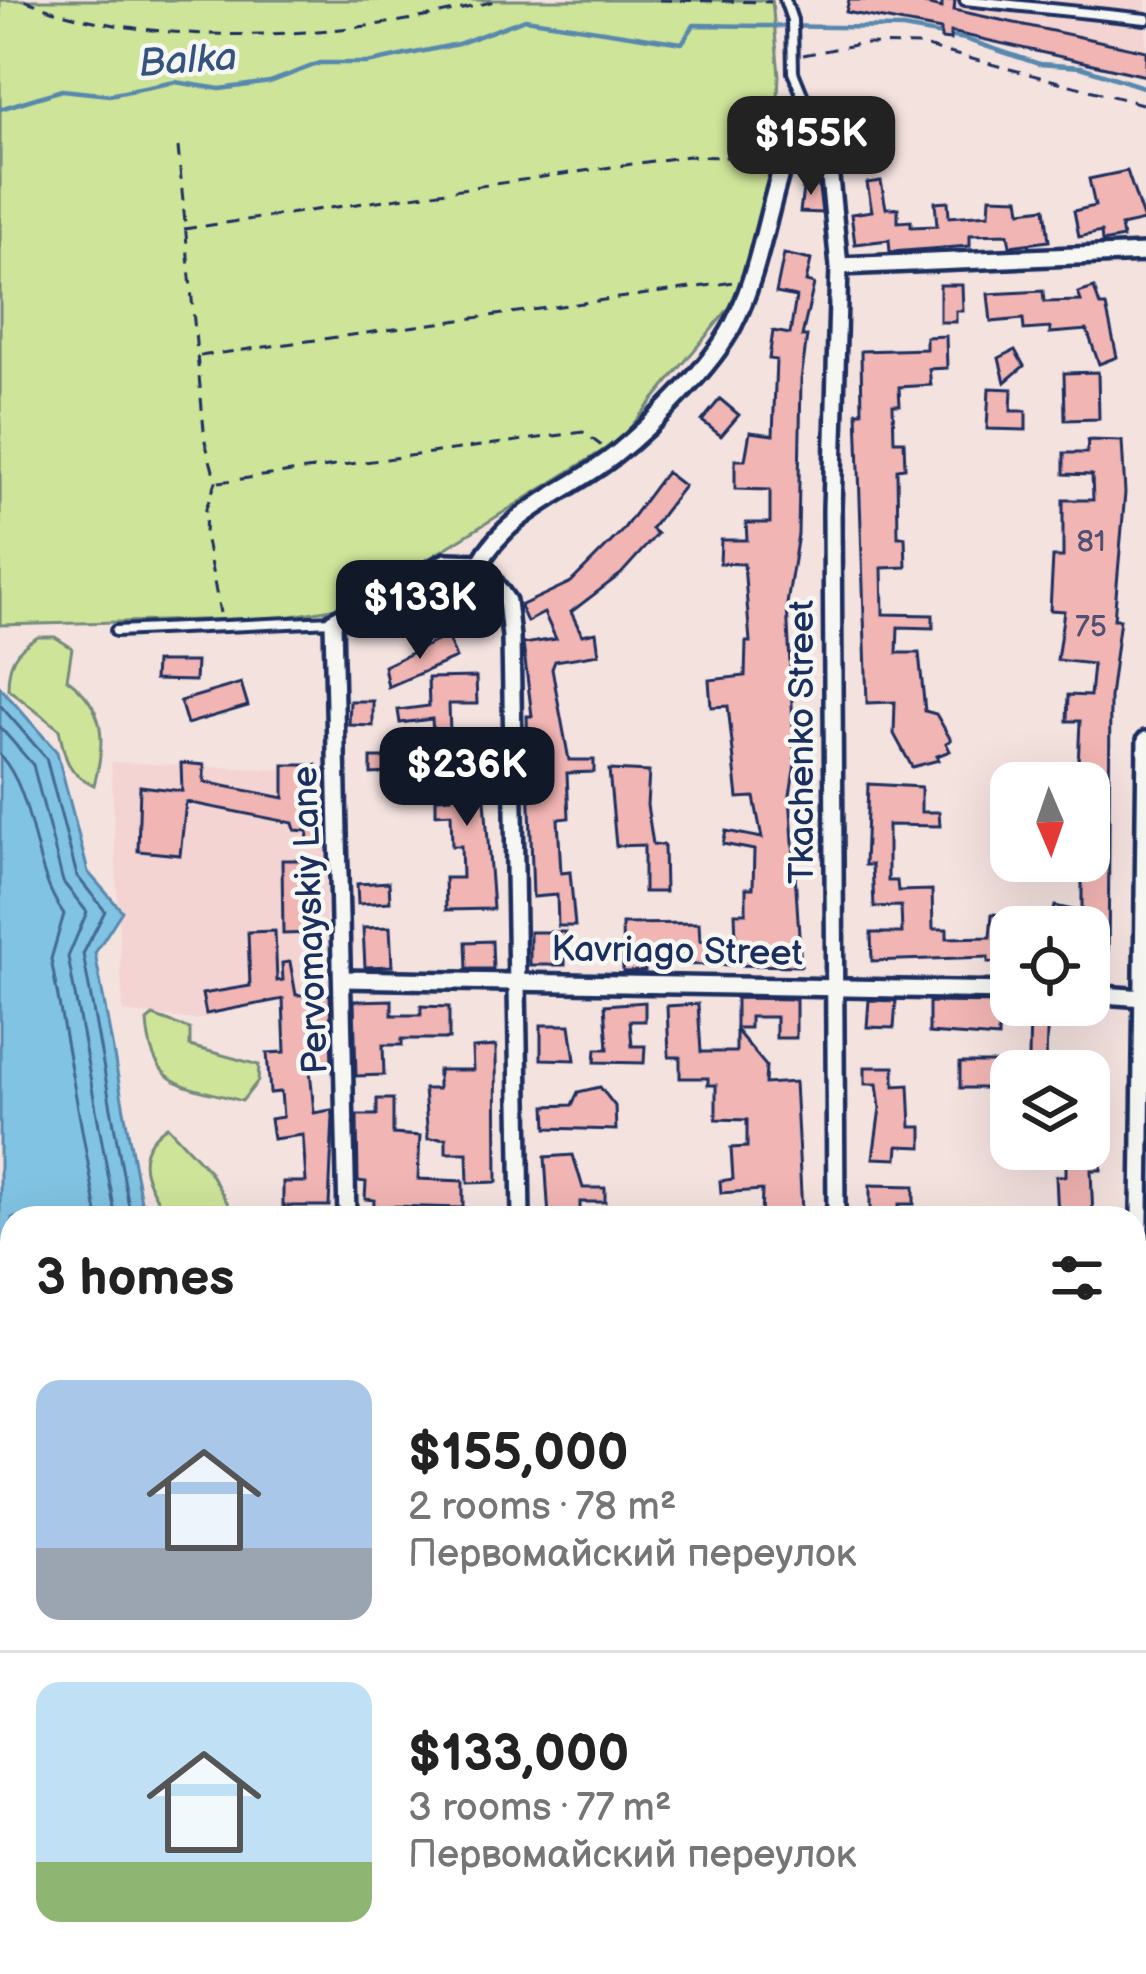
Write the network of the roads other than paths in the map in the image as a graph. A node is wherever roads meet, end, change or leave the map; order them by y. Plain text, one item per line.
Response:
1 (965, 0) edge
2 (786, 1) edge
3 (1146, 19) edge
4 (828, 158) junction
5 (1146, 253) edge
6 (839, 266) junction
7 (481, 563) junction
8 (333, 621) junction
9 (116, 631) dead end
10 (1146, 740) edge
11 (342, 979) junction
12 (513, 979) junction
13 (834, 986) junction
14 (990, 990) edge
15 (1110, 996) edge
16 (1143, 998) edge
17 (347, 1206) edge
18 (520, 1206) edge
19 (836, 1206) edge
20 (1141, 1206) edge

1 - 3 lane
2 - 4 lane
4 - 6 street, Tkachenko Street
4 - 7 street
5 - 6 street
6 - 13 street, Tkachenko Street
7 - 8 street
7 - 12 street
8 - 9 lane
8 - 11 street, Pervomayskiy Lane
10 - 16 street
11 - 12 street, Kavriago Street
11 - 17 street, Pervomayskiy Lane
12 - 13 street, Kavriago Street
12 - 18 street
13 - 14 street, Kavriago Street
13 - 19 street, Tkachenko Street
15 - 16 street
16 - 20 street

